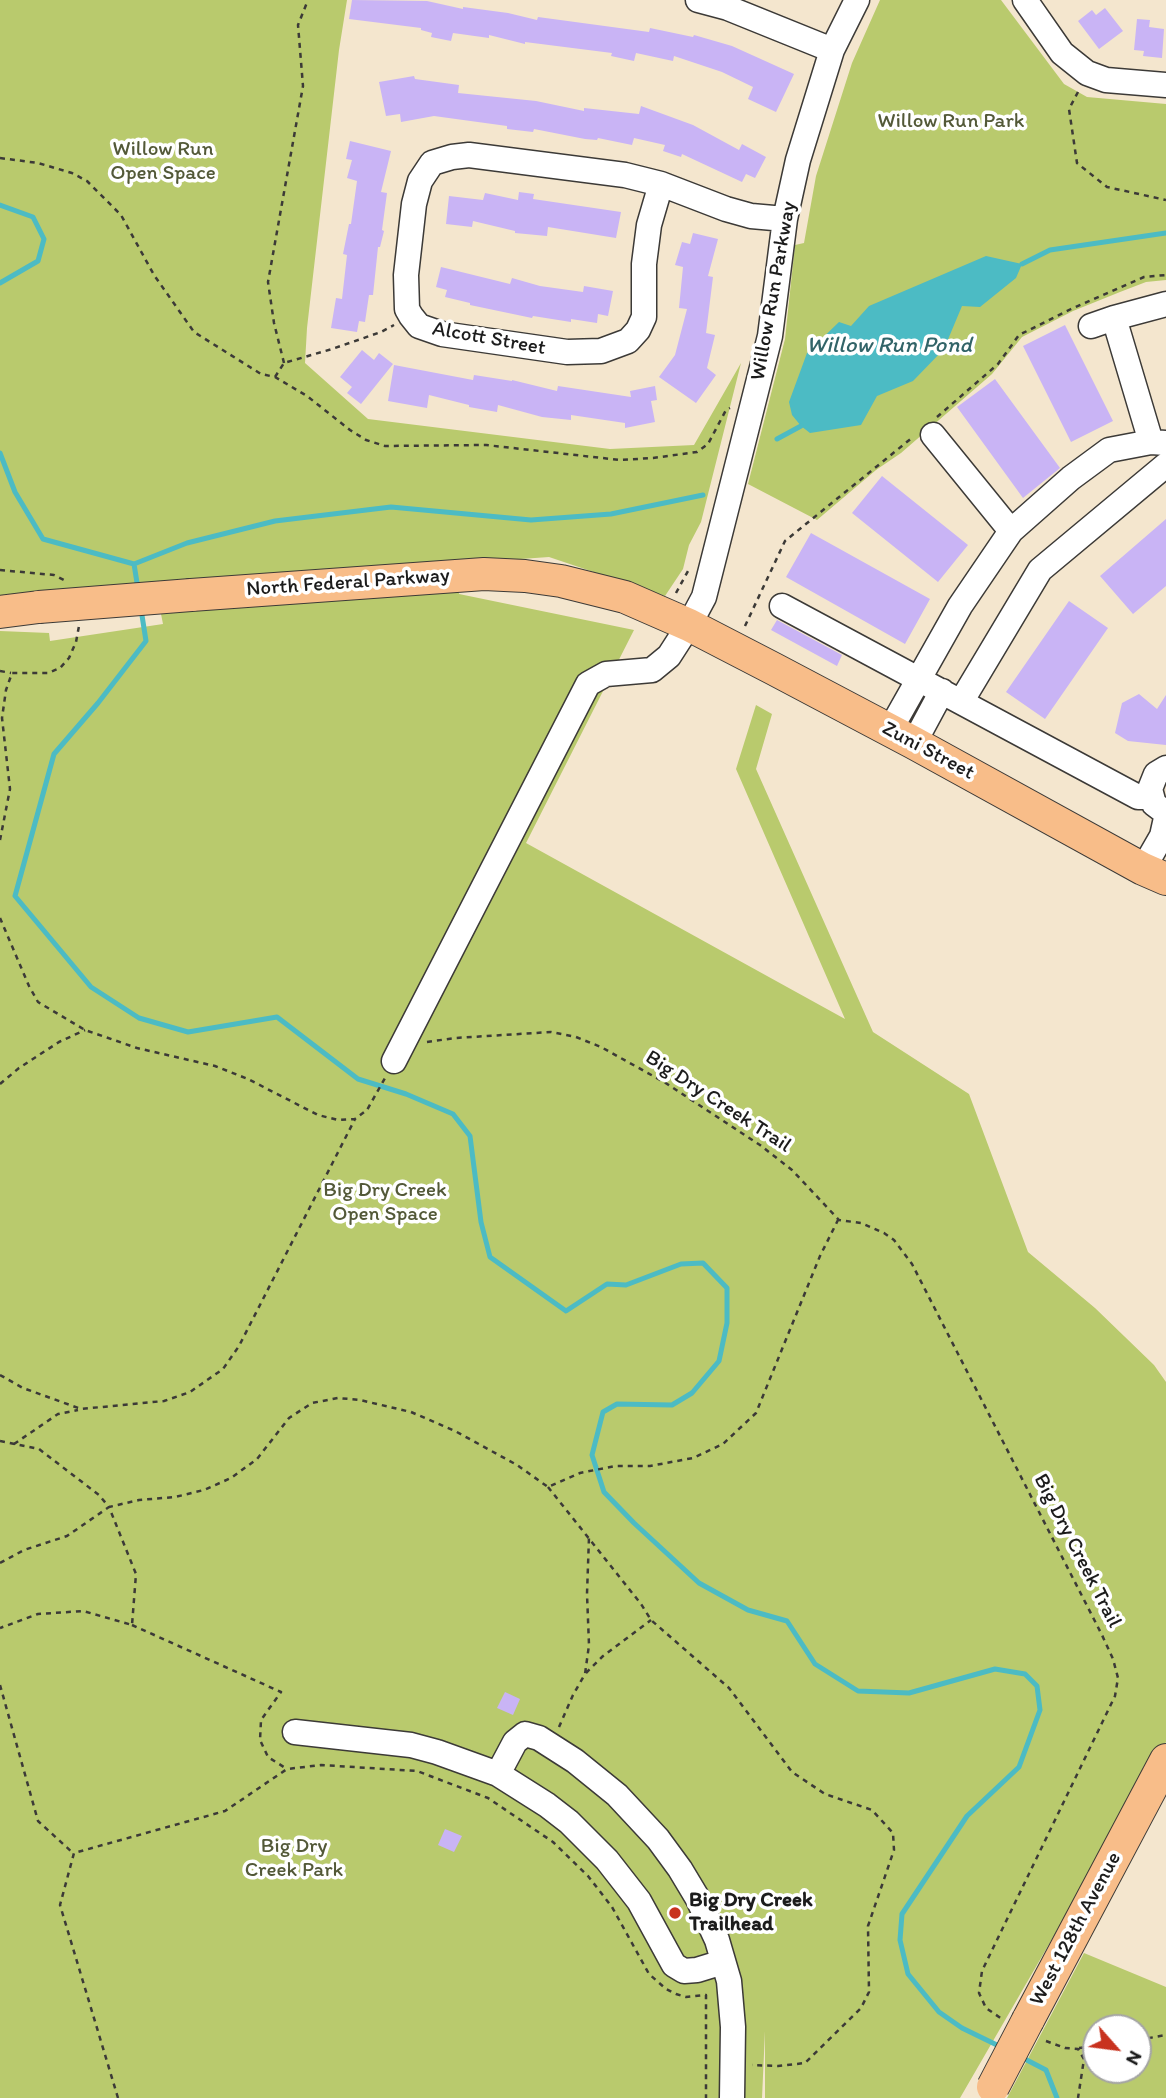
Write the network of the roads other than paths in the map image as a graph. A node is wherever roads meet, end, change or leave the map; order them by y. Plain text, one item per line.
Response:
1 (698, 0) edge
2 (857, 0) edge
3 (1025, 0) edge
4 (832, 50) junction
5 (1166, 85) edge
6 (661, 184) junction
7 (785, 219) junction
8 (1166, 304) edge
9 (933, 435) dead end
10 (1159, 443) edge
11 (1166, 465) edge
12 (1011, 530) junction
13 (782, 606) dead end
14 (0, 612) edge
15 (689, 625) junction
16 (919, 679) junction
17 (951, 697) junction
18 (902, 737) junction
19 (1166, 768) edge
20 (1161, 809) edge
21 (1155, 874) edge
22 (391, 1067) road end
23 (295, 1732) dead end
24 (1166, 1760) edge
25 (498, 1774) junction
26 (723, 1962) junction
27 (990, 2093) edge
28 (732, 2098) edge

1 - 4 street
2 - 4 street, Willow Run Parkway
3 - 5 street
4 - 7 street, Willow Run Parkway
6 - 6 street, Alcott Street
6 - 7 street, Alcott Street
7 - 15 street, Willow Run Parkway
8 - 10 street
9 - 12 street
10 - 12 street
11 - 17 street
12 - 16 street
13 - 16 street
14 - 15 main road, North Federal Parkway, bridge
15 - 18 main road, Zuni Street
15 - 22 street, Willow Run Parkway
16 - 17 street
16 - 18 street
17 - 18 street
17 - 20 street
18 - 21 main road, Zuni Street
19 - 20 street
20 - 21 street
23 - 25 street
24 - 27 main road, West 128th Avenue, bridge
25 - 26 street
25 - 26 street
26 - 28 street

